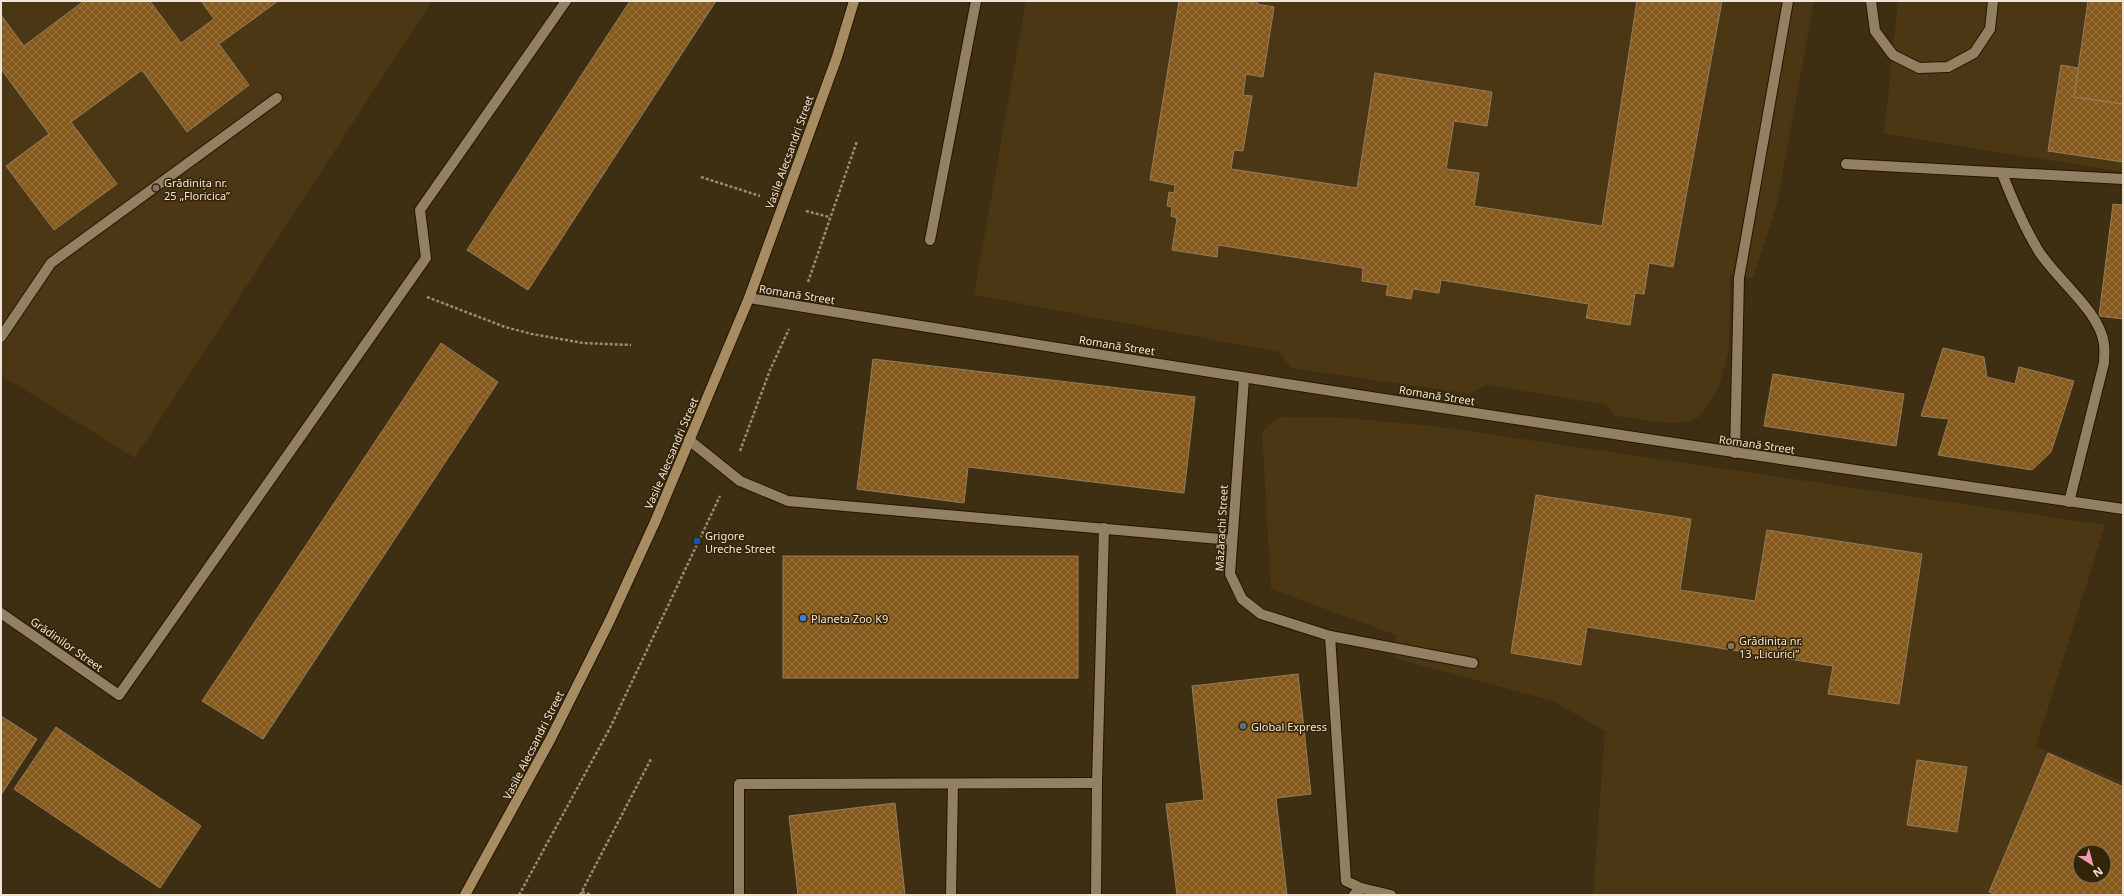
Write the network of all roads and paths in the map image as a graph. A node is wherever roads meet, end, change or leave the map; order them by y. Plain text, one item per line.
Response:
1 (566, 1) edge
2 (854, 1) edge
3 (976, 1) edge
4 (1788, 1) edge
5 (1871, 1) edge
6 (1993, 1) edge
7 (277, 98) dead end
8 (856, 141) dead end
9 (1846, 164) dead end
10 (2002, 173) junction
11 (2123, 179) edge
12 (930, 240) dead end
13 (406, 286) junction
14 (749, 298) junction
15 (800, 306) junction
16 (1, 337) edge
17 (632, 345) dead end
18 (1244, 378) junction
19 (689, 440) junction
20 (1735, 453) junction
21 (731, 473) junction
22 (2069, 502) junction
23 (2123, 509) edge
24 (1104, 528) junction
25 (1231, 540) junction
26 (1, 613) edge
27 (1330, 636) junction
28 (1473, 664) dead end
29 (651, 759) dead end
30 (1096, 783) junction
31 (953, 784) junction
32 (1357, 891) edge
33 (582, 892) junction
34 (465, 895) edge
35 (519, 895) edge
36 (580, 895) edge
37 (592, 895) edge
38 (740, 895) edge
39 (951, 895) edge
40 (1096, 895) edge
41 (1391, 895) edge

1 - 13 street
2 - 14 main road, Vasile Alecsandri Street
3 - 12 street
4 - 20 street
5 - 6 street
7 - 16 street
8 - 15 path
9 - 10 street
10 - 11 street
10 - 22 street
13 - 17 path
13 - 26 street, Grădinilor Street
14 - 15 street, Romană Street
14 - 19 main road, Vasile Alecsandri Street
15 - 18 street, Romană Street
15 - 21 path
18 - 20 street, Romană Street
18 - 25 street, Măzărachi Street
19 - 21 street
19 - 34 main road, Vasile Alecsandri Street
20 - 22 street, Romană Street
21 - 24 street
21 - 35 path
22 - 23 street, Romană Street
24 - 25 street
24 - 30 street
25 - 27 street, Măzărachi Street
27 - 28 street, Măzărachi Street
27 - 32 street
29 - 33 path
30 - 31 street
30 - 40 street
31 - 38 street
31 - 39 street
32 - 41 street
33 - 36 path
33 - 37 path

